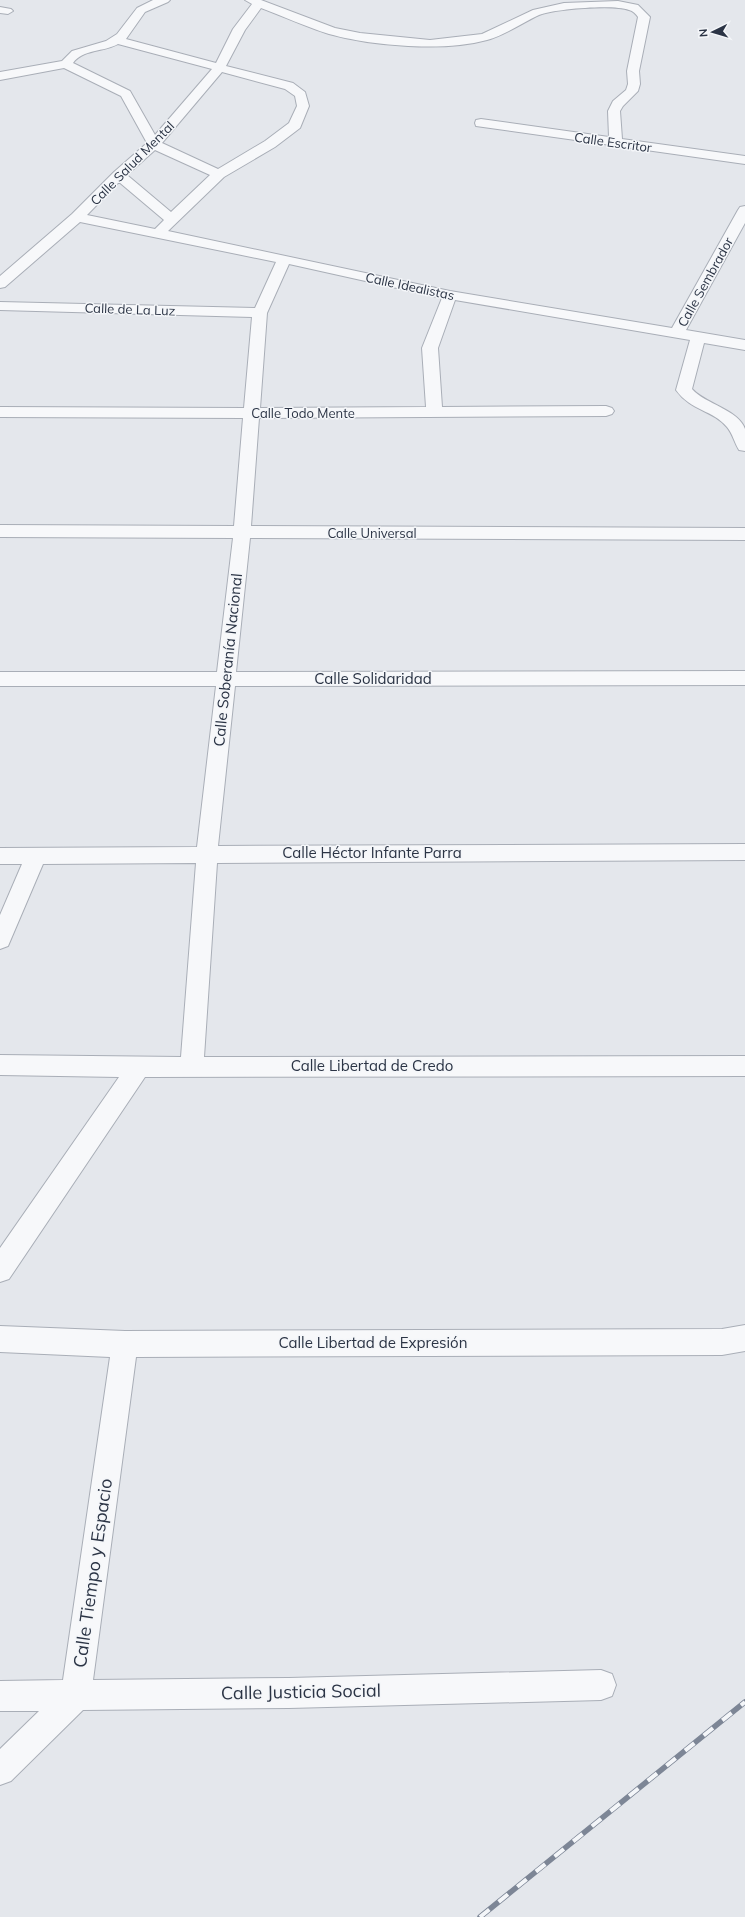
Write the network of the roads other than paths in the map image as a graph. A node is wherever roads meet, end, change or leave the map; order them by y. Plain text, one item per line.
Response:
1 (164, 0) edge
2 (255, 2) edge
3 (117, 40) junction
4 (66, 64) junction
5 (219, 68) junction
6 (0, 76) edge
7 (482, 123) dead end
8 (616, 142) junction
9 (154, 144) junction
10 (745, 160) edge
11 (219, 174) junction
12 (119, 175) junction
13 (745, 210) edge
14 (77, 217) junction
15 (172, 220) junction
16 (158, 233) junction
17 (284, 259) junction
18 (0, 284) edge
19 (450, 295) junction
20 (0, 306) edge
21 (260, 312) junction
22 (677, 333) junction
23 (698, 336) junction
24 (745, 345) edge
25 (606, 411) dead end
26 (0, 412) edge
27 (434, 412) junction
28 (251, 413) junction
29 (745, 446) edge
30 (0, 532) edge
31 (242, 532) junction
32 (745, 534) edge
33 (745, 678) edge
34 (0, 679) edge
35 (227, 680) junction
36 (745, 852) edge
37 (207, 854) junction
38 (0, 856) edge
39 (36, 856) junction
40 (0, 940) edge
41 (0, 1065) edge
42 (139, 1066) junction
43 (745, 1066) edge
44 (192, 1067) junction
45 (0, 1270) edge
46 (745, 1338) edge
47 (0, 1339) edge
48 (125, 1344) junction
49 (602, 1685) dead end
50 (0, 1696) edge
51 (76, 1696) junction
52 (0, 1770) edge

1 - 3 street
2 - 5 street, Calle Salud Mental
2 - 8 street
3 - 4 street
3 - 5 street
4 - 6 street
4 - 9 street
5 - 9 street, Calle Salud Mental
5 - 11 street
7 - 8 street, Calle Escritor
8 - 10 street, Calle Escritor
9 - 11 street
9 - 12 street, Calle Salud Mental
11 - 15 street
12 - 14 street, Calle Salud Mental
12 - 15 street
13 - 22 street, Calle Sembrador
14 - 16 street, Calle Idealistas
14 - 18 street, Calle Salud Mental
15 - 16 street
16 - 17 street, Calle Idealistas
17 - 19 street, Calle Idealistas
17 - 21 street, Calle Soberanía Nacional
19 - 22 street, Calle Idealistas
19 - 27 street
20 - 21 street, Calle de La Luz
21 - 28 street, Calle Soberanía Nacional
22 - 23 street, Calle Idealistas
23 - 24 street, Calle Idealistas
23 - 29 street
25 - 27 street, Calle Todo Mente
26 - 28 street, Calle Todo Mente
27 - 28 street, Calle Todo Mente
28 - 31 street, Calle Soberanía Nacional
30 - 31 street, Calle Universal
31 - 32 street, Calle Universal
31 - 35 street, Calle Soberanía Nacional
33 - 35 street, Calle Solidaridad
34 - 35 street, Calle Solidaridad
35 - 37 street, Calle Soberanía Nacional
36 - 37 street, Calle Héctor Infante Parra
37 - 39 street, Calle Héctor Infante Parra
37 - 44 street, Calle Soberanía Nacional
38 - 39 street, Calle Héctor Infante Parra
39 - 40 street
41 - 42 street, Calle Libertad de Credo
42 - 44 street, Calle Libertad de Credo
42 - 45 street
43 - 44 street, Calle Libertad de Credo
46 - 48 street, Calle Libertad de Expresión
47 - 48 street, Calle Libertad de Expresión
48 - 51 street, Calle Tiempo y Espacio
49 - 51 street, Calle Justicia Social
50 - 51 street, Calle Justicia Social
51 - 52 street

